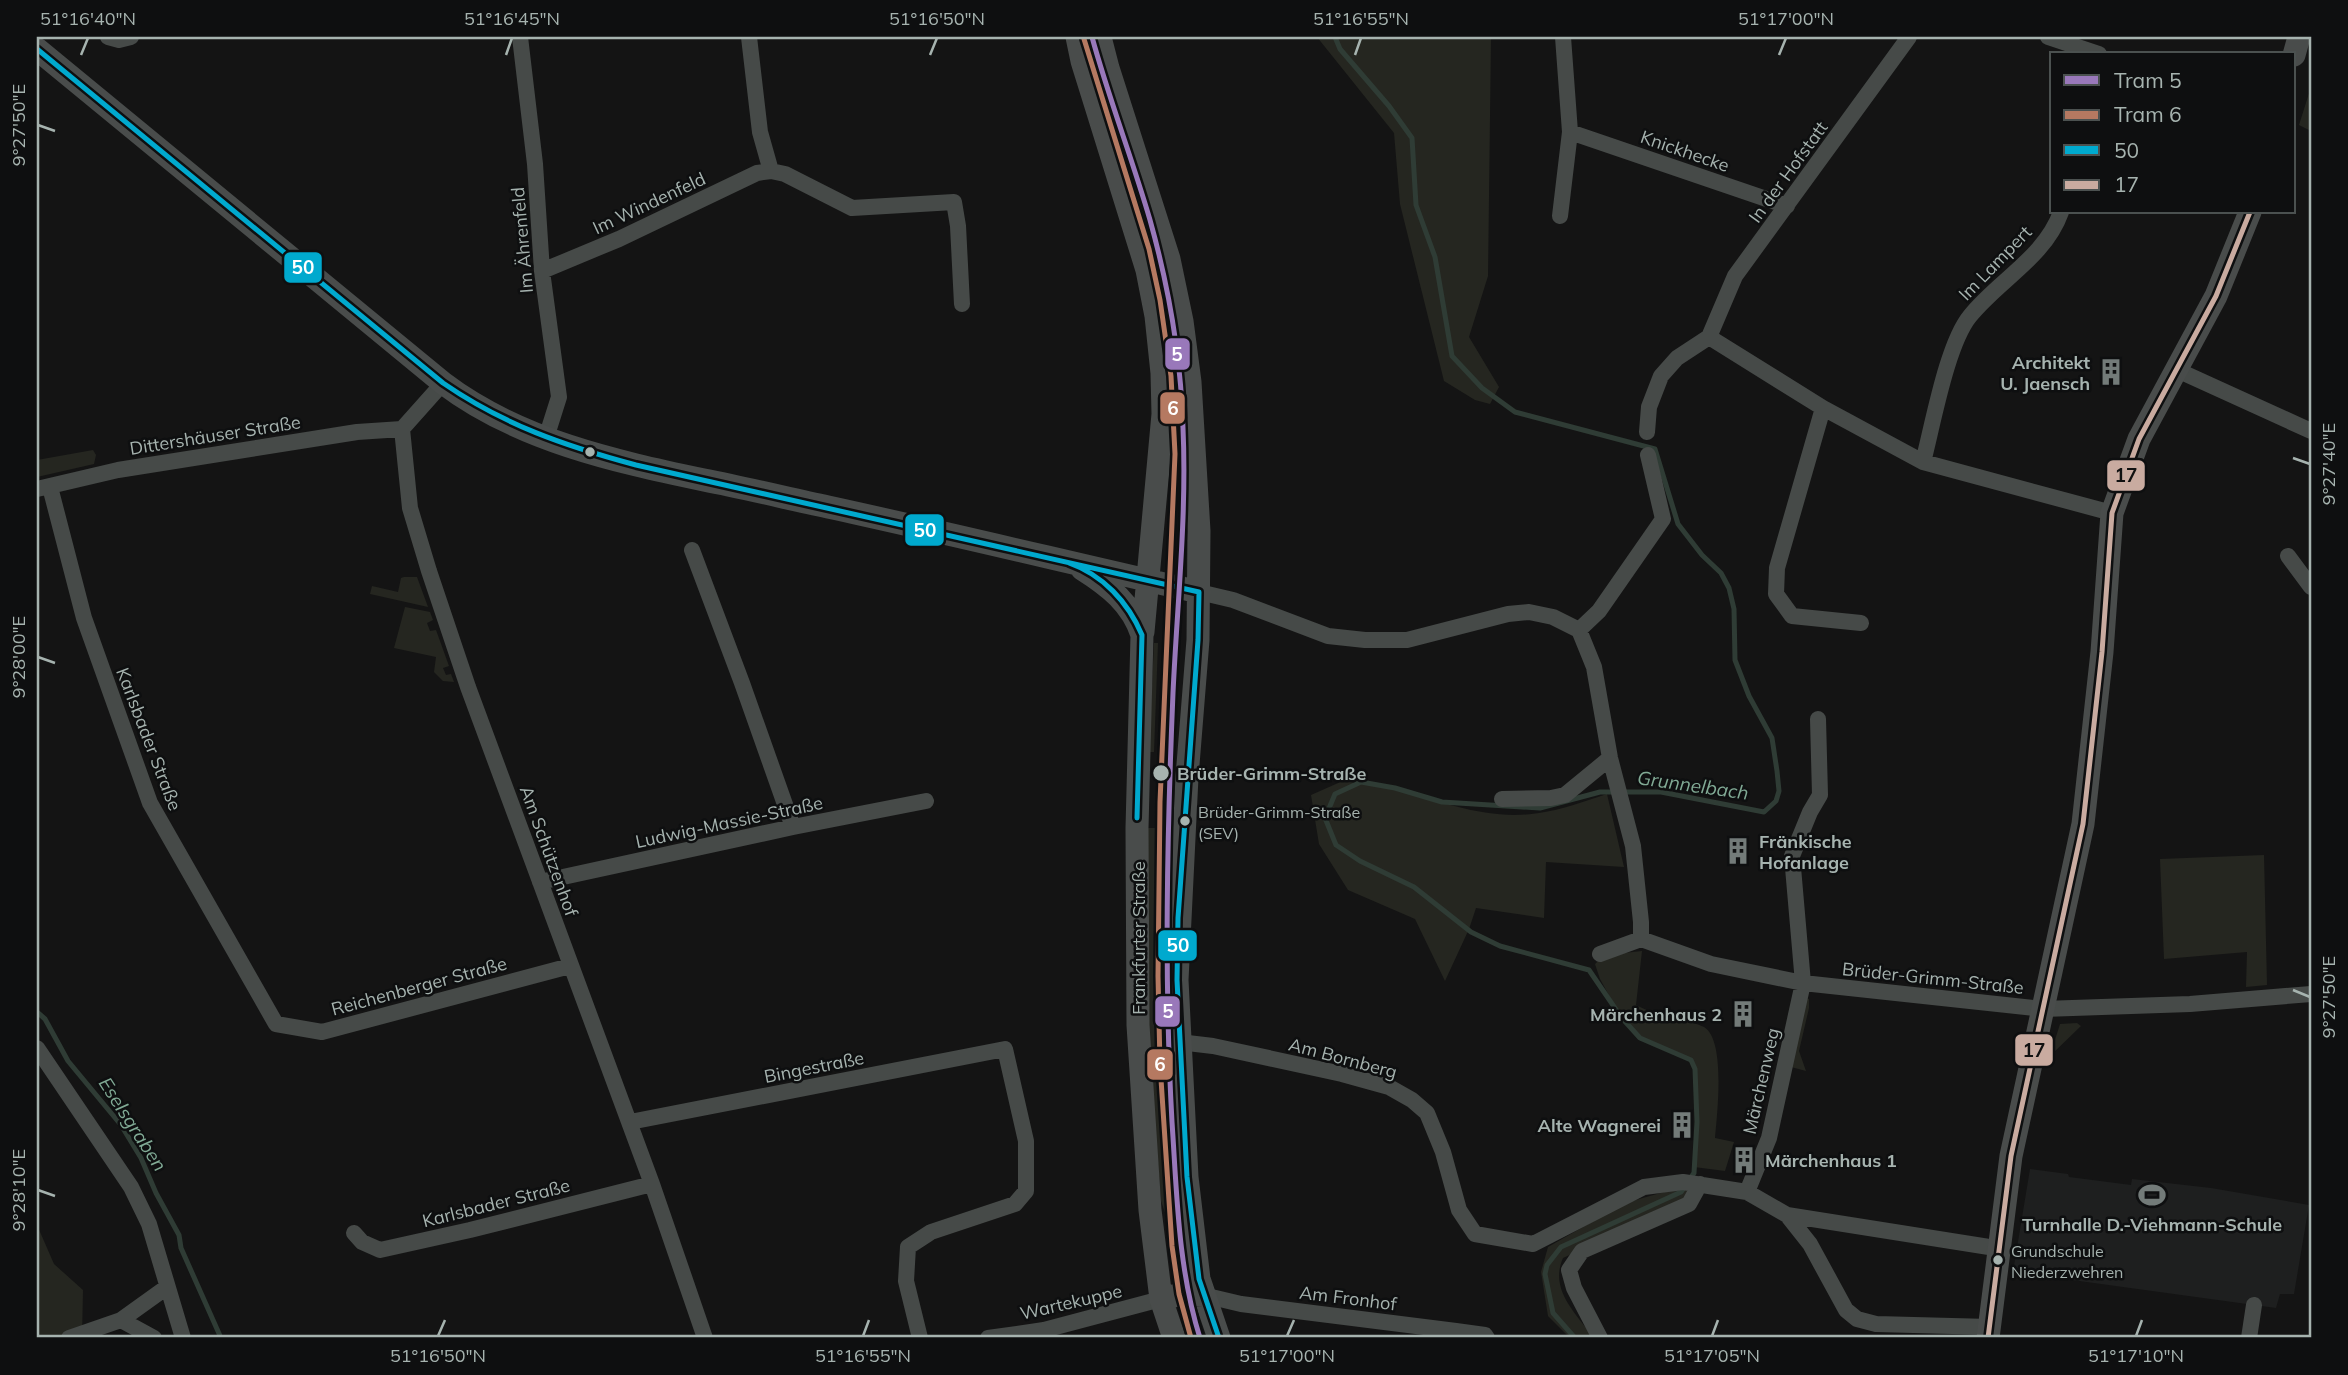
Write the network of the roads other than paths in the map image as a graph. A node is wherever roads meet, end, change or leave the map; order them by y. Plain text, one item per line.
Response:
1 (108, 37) edge
2 (131, 37) edge
3 (520, 37) edge
4 (749, 37) edge
5 (1077, 37) edge
6 (1100, 37) edge
7 (1563, 37) edge
8 (1909, 37) edge
9 (2048, 37) edge
10 (37, 49) edge
11 (2093, 52) edge
12 (1570, 132) junction
13 (771, 170) junction
14 (1787, 206) junction
15 (2060, 214) edge
16 (2249, 214) edge
17 (1560, 216) dead end
18 (542, 271) junction
19 (962, 304) dead end
20 (1709, 337) junction
21 (2177, 370) junction
22 (443, 383) junction
23 (1824, 408) junction
24 (401, 429) junction
25 (2311, 431) edge
26 (1647, 432) dead end
27 (546, 438) junction
28 (1648, 455) dead end
29 (1923, 462) junction
30 (43, 488) edge
31 (2112, 513) junction
32 (692, 550) dead end
33 (2288, 556) dead end
34 (1075, 564) junction
35 (1148, 580) junction
36 (2311, 587) edge
37 (1199, 592) junction
38 (1861, 623) dead end
39 (1579, 630) junction
40 (1142, 635) junction
41 (1818, 719) dead end
42 (1613, 766) junction
43 (1502, 799) dead end
44 (926, 801) dead end
45 (793, 827) junction
46 (540, 882) junction
47 (1641, 939) junction
48 (1600, 954) dead end
49 (570, 966) junction
50 (1803, 983) junction
51 (2311, 994) edge
52 (2043, 1009) junction
53 (276, 1024) joint
54 (1179, 1042) junction
55 (37, 1048) edge
56 (630, 1122) junction
57 (1693, 1183) junction
58 (652, 1184) junction
59 (1747, 1192) junction
60 (1787, 1215) junction
61 (354, 1233) dead end
62 (1989, 1247) dead end
63 (167, 1287) junction
64 (1203, 1295) junction
65 (1161, 1299) junction
66 (2254, 1305) dead end
67 (121, 1320) junction
68 (1989, 1333) edge
69 (69, 1338) edge
70 (154, 1338) edge
71 (183, 1338) edge
72 (705, 1338) edge
73 (920, 1338) edge
74 (988, 1338) edge
75 (1174, 1338) edge
76 (1219, 1338) edge
77 (1487, 1338) edge
78 (1600, 1338) edge
79 (2249, 1338) edge

1 - 2 street
3 - 18 street, Im Ährenfeld
4 - 13 street
5 - 35 main road
6 - 37 main road
7 - 12 street
8 - 14 street, In der Hofstatt
9 - 11 street
10 - 22 main road, Frankfurter Straße
12 - 14 street, Knickhecke
12 - 17 street
13 - 18 street, Im Windenfeld
13 - 19 street
14 - 20 street, In der Hofstatt
15 - 29 street, Im Lampert
16 - 21 main road
18 - 27 street, Im Ährenfeld
20 - 23 street
20 - 26 street
21 - 25 street
21 - 31 main road
22 - 24 street
22 - 27 main road, Frankfurter Straße
23 - 29 street
23 - 38 street
24 - 30 street, Dittershäuser Straße
24 - 46 street, Am Schützenhof
27 - 34 main road, Frankfurter Straße
28 - 39 street
29 - 31 street
30 - 53 street, Karlsbader Straße
31 - 52 main road
32 - 45 street
33 - 36 street
34 - 35 main road, Frankfurter Straße
34 - 40 main road, Frankfurter Straße
35 - 37 main road, Frankfurter Straße
35 - 40 main road
37 - 39 street
37 - 54 main road
39 - 42 street
40 - 65 main road, Frankfurter Straße
41 - 50 street, Märchenweg
42 - 43 street
42 - 47 street
44 - 45 street, Ludwig-Massie-Straße
45 - 46 street, Ludwig-Massie-Straße
46 - 49 street, Am Schützenhof
47 - 48 street
47 - 50 street, Brüder-Grimm-Straße
49 - 53 street, Reichenberger Straße
49 - 56 street, Am Schützenhof
50 - 52 street, Brüder-Grimm-Straße
50 - 59 street, Märchenweg
51 - 52 street, Brüder-Grimm-Straße
52 - 68 main road
54 - 57 street, Am Bornberg
54 - 64 main road
55 - 63 street
56 - 58 street, Am Schützenhof
56 - 73 street, Bingestraße
57 - 59 street
57 - 78 street
58 - 61 street, Karlsbader Straße
58 - 72 street, Am Schützenhof
59 - 60 street
60 - 62 street
60 - 68 street
63 - 67 street
63 - 71 street
64 - 65 main road
64 - 76 main road
64 - 77 street, Am Fronhof
65 - 74 street, Wartekuppe
65 - 75 main road, Frankfurter Straße
66 - 79 street
67 - 69 street
67 - 70 street

